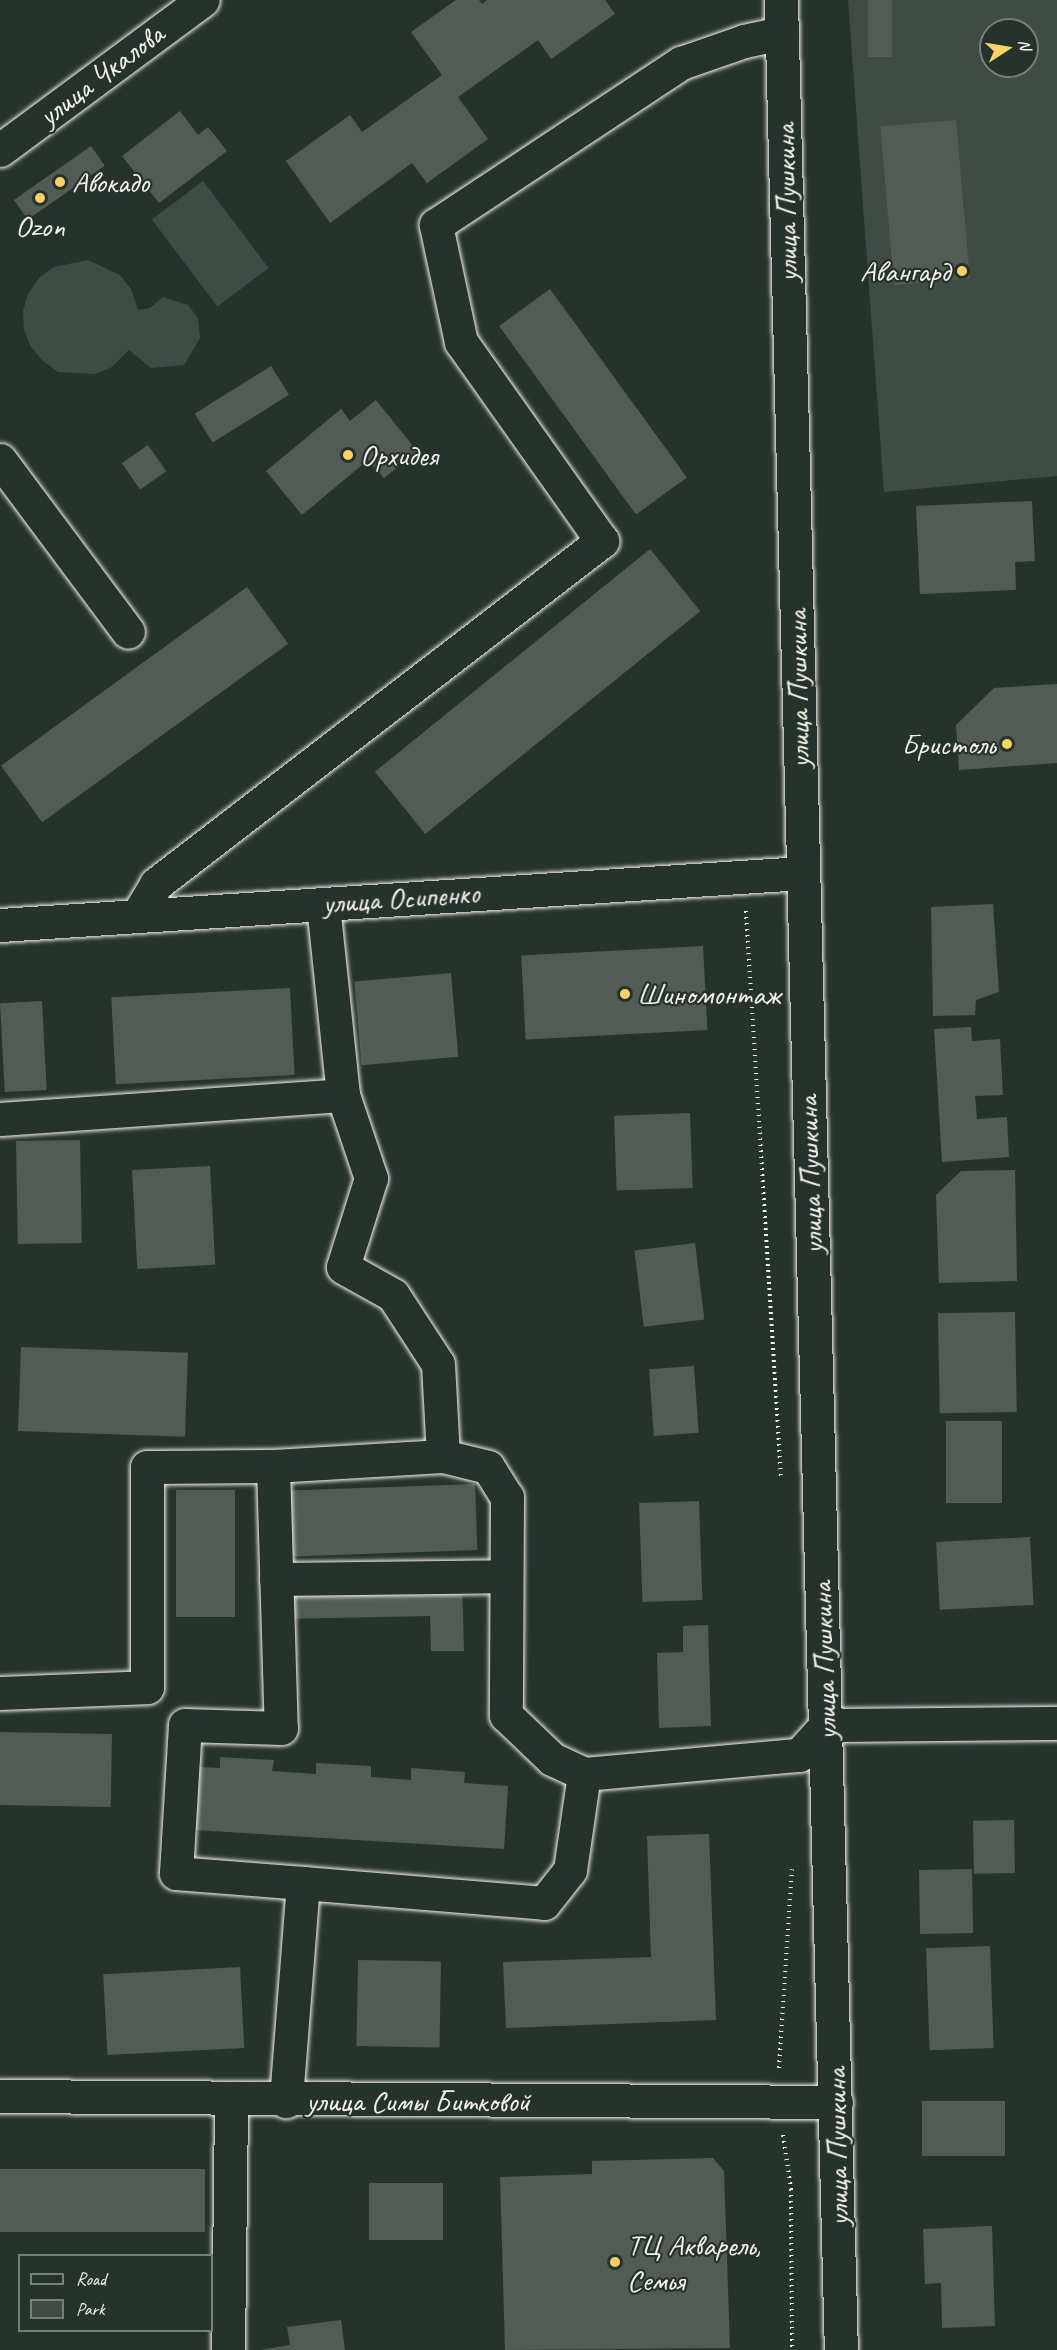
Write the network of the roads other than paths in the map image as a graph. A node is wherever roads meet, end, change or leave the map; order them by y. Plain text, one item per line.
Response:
1 (203, 0) edge
2 (781, 0) edge
3 (782, 33) junction
4 (0, 150) edge
5 (0, 460) edge
6 (128, 632) dead end
7 (802, 873) junction
8 (323, 903) junction
9 (137, 916) junction
10 (0, 926) edge
11 (344, 1095) junction
12 (0, 1119) edge
13 (443, 1456) junction
14 (273, 1466) junction
15 (506, 1576) junction
16 (276, 1579) junction
17 (0, 1693) edge
18 (1057, 1722) edge
19 (826, 1725) junction
20 (584, 1774) junction
21 (303, 1883) junction
22 (0, 2096) edge
23 (231, 2099) junction
24 (286, 2101) junction
25 (836, 2102) junction
26 (228, 2350) edge
27 (841, 2350) edge

1 - 4 street, улица Чкалова
2 - 3 street, улица Пушкина
3 - 7 street, улица Пушкина
3 - 9 street
5 - 6 street
7 - 8 street, улица Осипенко
7 - 19 street, улица Пушкина
8 - 9 street, улица Осипенко
8 - 11 street
9 - 10 street, улица Осипенко
11 - 12 street
11 - 13 street
13 - 14 street
13 - 15 street
14 - 16 street
14 - 17 street
15 - 16 street
15 - 20 street
16 - 21 street
18 - 19 street
19 - 20 street
19 - 25 street, улица Пушкина
20 - 21 street
21 - 24 street
22 - 23 street, улица Симы Битковой
23 - 24 street, улица Симы Битковой
23 - 26 street
24 - 25 street, улица Симы Битковой
25 - 27 street, улица Пушкина

